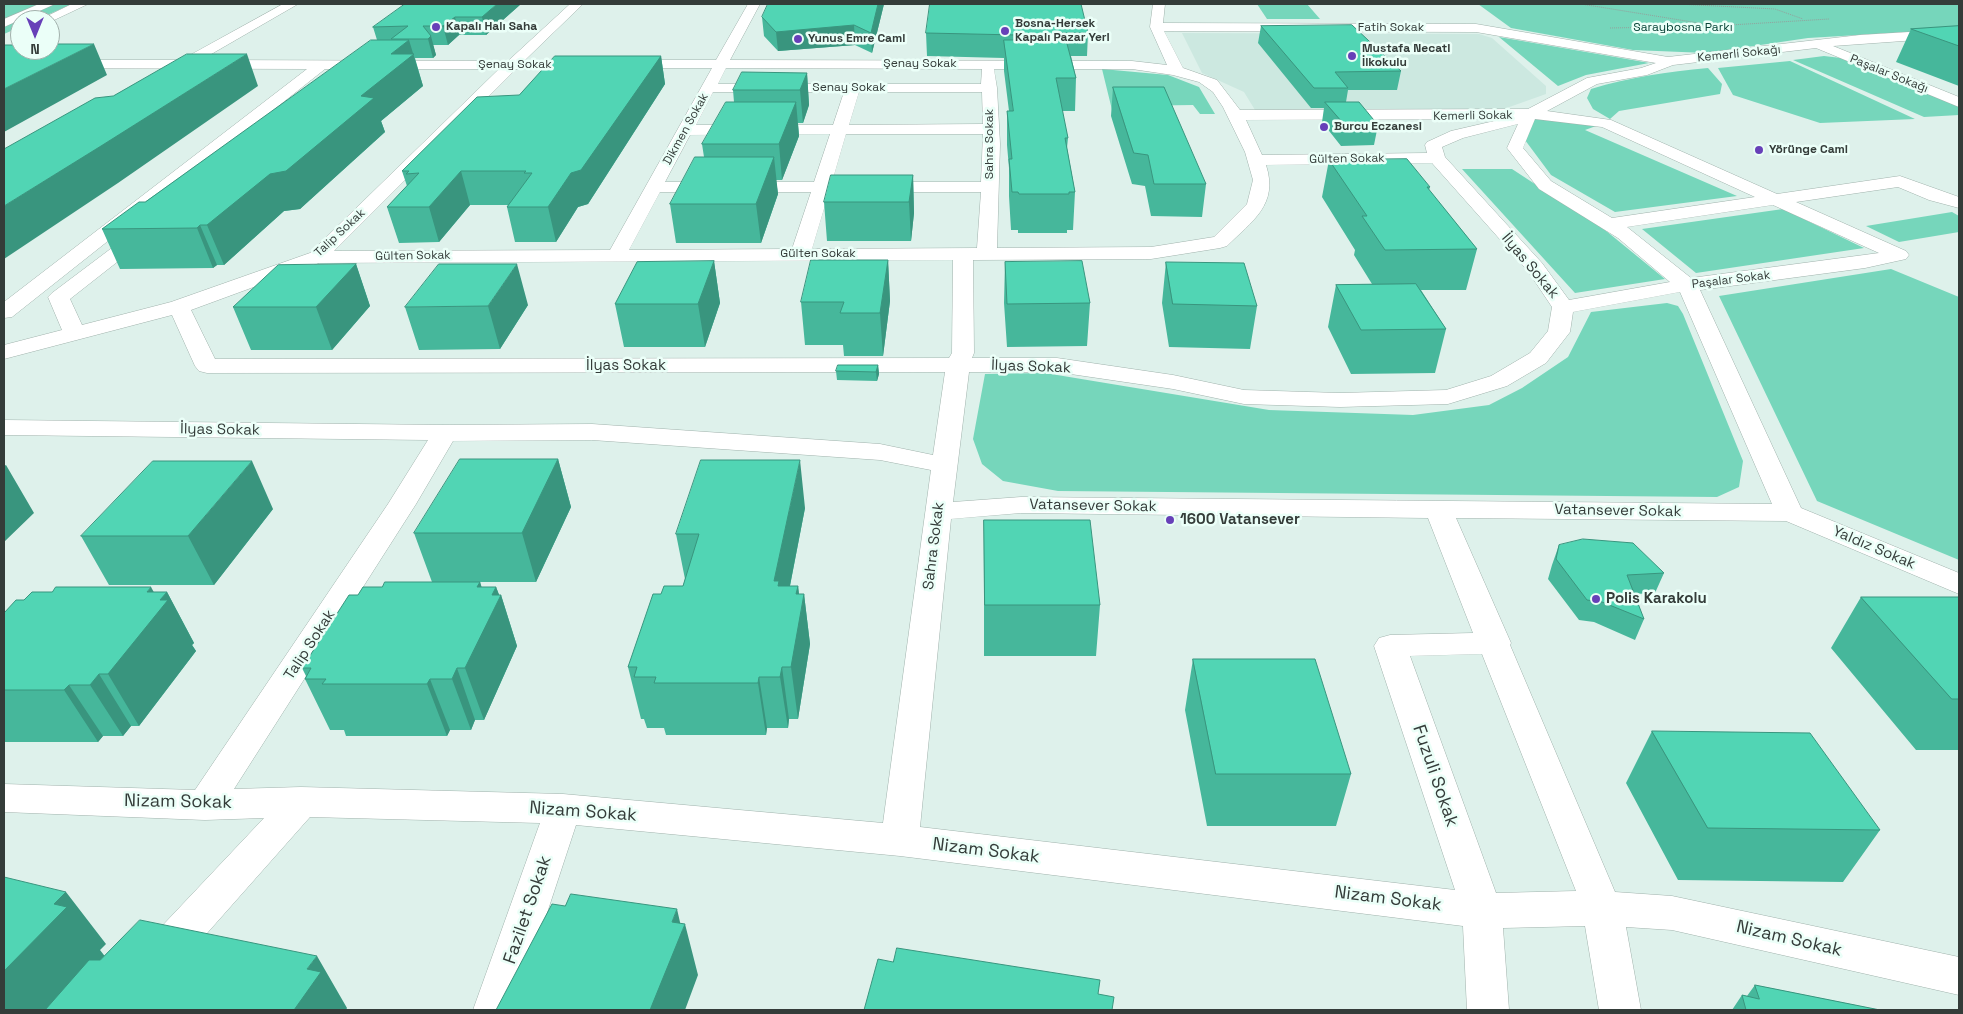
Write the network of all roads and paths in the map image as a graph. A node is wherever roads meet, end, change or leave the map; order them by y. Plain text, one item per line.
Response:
1 (50, 4) edge
2 (82, 4) edge
3 (292, 4) edge
4 (577, 4) edge
5 (754, 4) edge
6 (1159, 4) edge
7 (1581, 4) edge
8 (1677, 4) edge
9 (60, 14) edge
10 (1835, 18) dead end
11 (1806, 20) junction
12 (4, 23) edge
13 (1714, 26) junction
14 (1156, 27) junction
15 (1603, 28) dead end
16 (1959, 32) edge
17 (1820, 46) junction
18 (1669, 61) junction
19 (4, 64) edge
20 (186, 64) junction
21 (322, 64) junction
22 (722, 64) junction
23 (987, 64) junction
24 (368, 65) junction
25 (511, 65) junction
26 (1176, 71) junction
27 (161, 78) edge
28 (344, 83) edge
29 (709, 88) junction
30 (853, 88) junction
31 (990, 88) junction
32 (1959, 102) edge
33 (1530, 114) junction
34 (1235, 116) junction
35 (991, 129) junction
36 (686, 130) junction
37 (840, 132) junction
38 (1438, 158) junction
39 (1256, 160) junction
40 (822, 186) junction
41 (654, 187) junction
42 (990, 187) junction
43 (1936, 196) junction
44 (1773, 199) junction
45 (1896, 200) dead end
46 (1959, 203) edge
47 (1858, 205) dead end
48 (1806, 213) junction
49 (161, 220) edge
50 (1610, 224) junction
51 (963, 253) junction
52 (987, 253) junction
53 (617, 254) junction
54 (800, 254) junction
55 (317, 257) junction
56 (1687, 285) junction
57 (1563, 306) junction
58 (179, 307) junction
59 (4, 312) edge
60 (75, 334) junction
61 (4, 352) edge
62 (958, 365) junction
63 (4, 427) edge
64 (445, 433) junction
65 (944, 466) junction
66 (1438, 509) junction
67 (938, 512) junction
68 (1790, 513) junction
69 (1959, 584) edge
70 (1495, 643) junction
71 (4, 798) edge
72 (301, 802) junction
73 (205, 805) junction
74 (563, 809) junction
75 (900, 840) junction
76 (1602, 908) junction
77 (1482, 911) junction
78 (1959, 976) edge
79 (111, 1010) edge
80 (494, 1010) edge
81 (1488, 1010) edge
82 (1620, 1010) edge

1 - 12 street
2 - 9 street
3 - 20 street
4 - 25 street, Talip Sokak
5 - 22 street, Dikmen Sokak
6 - 14 street
7 - 13 path
8 - 11 path
10 - 11 path
11 - 13 path
13 - 15 path
14 - 18 street, Fatih Sokak
14 - 26 street
16 - 17 street, Kemerli Sokağı
17 - 18 street, Kemerli Sokağı
17 - 32 street, Paşalar Sokağı
18 - 33 street, Kemerli Sokağı
19 - 20 street, Şenay Sokak
20 - 21 street, Şenay Sokak
20 - 27 street
21 - 24 street, Şenay Sokak
21 - 59 street
22 - 23 street, Şenay Sokak
22 - 25 street, Şenay Sokak
22 - 29 street, Dikmen Sokak
23 - 26 street, Şenay Sokak
23 - 31 street, Sahra Sokak
24 - 25 street, Şenay Sokak
24 - 28 street
25 - 55 street, Talip Sokak
26 - 34 street, Gülten Sokak
29 - 30 street, Senay Sokak
29 - 36 street, Dikmen Sokak
30 - 31 street, Senay Sokak
30 - 37 street
31 - 35 street, Sahra Sokak
33 - 34 street, Kemerli Sokak
33 - 38 street
33 - 44 street
33 - 50 street
34 - 39 street, Gülten Sokak
35 - 37 street
35 - 42 street, Sahra Sokak
36 - 37 street
36 - 41 street, Dikmen Sokak
37 - 40 street
38 - 39 street, Gülten Sokak
38 - 57 street, İlyas Sokak
39 - 52 street, Gülten Sokak
40 - 41 street
40 - 42 street
40 - 54 street
41 - 53 street, Dikmen Sokak
42 - 52 street, Sahra Sokak
43 - 44 street
43 - 45 street
43 - 46 street
44 - 48 street
44 - 50 street
47 - 48 street
48 - 56 street, Paşalar Sokak
49 - 60 street
50 - 56 street
51 - 52 street, Gülten Sokak
51 - 54 street, Gülten Sokak
51 - 62 street, Sahra Sokak
53 - 54 street, Gülten Sokak
53 - 55 street, Gülten Sokak
55 - 58 street, Talip Sokak
56 - 57 street, Paşalar Sokak
56 - 68 street
57 - 62 street, İlyas Sokak
58 - 60 street, Talip Sokak
58 - 62 street, İlyas Sokak
60 - 61 street, Talip Sokak
62 - 65 street, Sahra Sokak
63 - 64 street, İlyas Sokak
64 - 65 street, İlyas Sokak
64 - 73 street, Talip Sokak
65 - 67 street, Sahra Sokak
66 - 67 street, Vatansever Sokak
66 - 68 street, Vatansever Sokak
66 - 70 street
67 - 75 street, Sahra Sokak
68 - 69 street, Yaldız Sokak
70 - 76 street
70 - 77 street, Fuzuli Sokak
71 - 73 street, Nizam Sokak
72 - 73 street, Nizam Sokak
72 - 74 street, Nizam Sokak
72 - 79 street
74 - 75 street, Nizam Sokak
74 - 80 street, Fazilet Sokak
75 - 77 street, Nizam Sokak
76 - 77 street, Nizam Sokak
76 - 78 street, Nizam Sokak
76 - 82 street
77 - 81 street, Fuzuli Sokak

